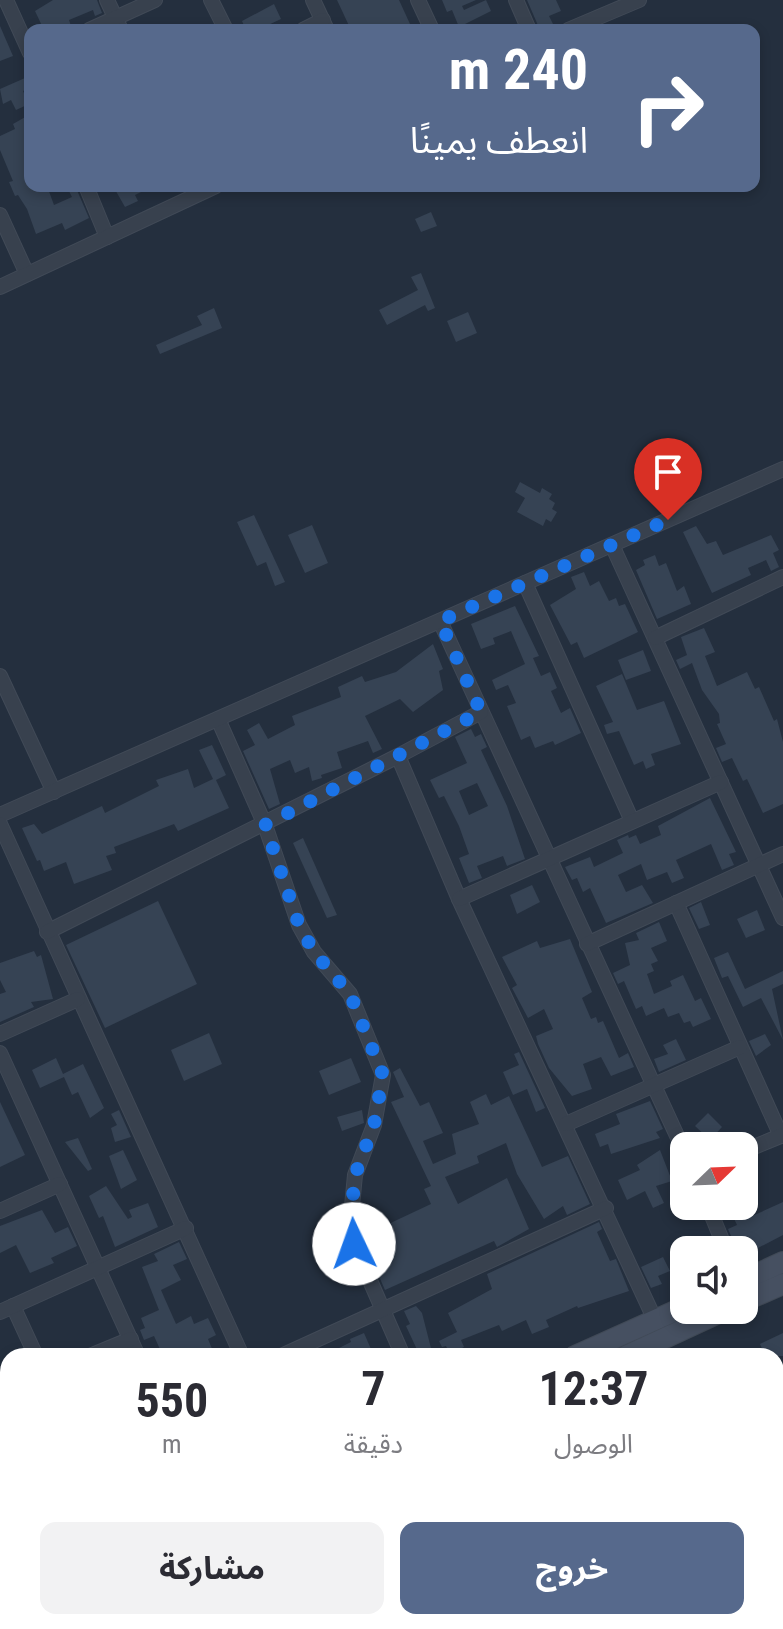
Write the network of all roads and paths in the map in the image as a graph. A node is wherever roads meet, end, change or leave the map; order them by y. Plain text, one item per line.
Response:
1 (6, 0) edge
2 (107, 0) edge
3 (155, 0) edge
4 (211, 0) edge
5 (313, 0) edge
6 (418, 0) edge
7 (516, 0) edge
8 (639, 0) edge
9 (118, 24) edge
10 (223, 24) edge
11 (325, 24) edge
12 (429, 24) edge
13 (526, 24) edge
14 (582, 24) edge
15 (24, 40) edge
16 (88, 192) edge
17 (192, 192) edge
18 (0, 215) edge
19 (107, 237) junction
20 (27, 274) junction
21 (0, 287) edge
22 (783, 470) edge
23 (612, 545) junction
24 (783, 577) edge
25 (525, 583) junction
26 (440, 621) junction
27 (655, 638) junction
28 (0, 676) edge
29 (481, 712) junction
30 (218, 719) junction
31 (398, 756) junction
32 (721, 782) junction
33 (54, 792) junction
34 (0, 815) edge
35 (632, 821) junction
36 (0, 824) edge
37 (265, 825) junction
38 (783, 854) edge
39 (548, 857) junction
40 (758, 865) junction
41 (459, 899) junction
42 (676, 903) junction
43 (783, 918) edge
44 (47, 932) junction
45 (587, 944) junction
46 (78, 999) junction
47 (0, 1034) edge
48 (740, 1047) junction
49 (0, 1053) edge
50 (654, 1085) junction
51 (566, 1124) junction
52 (675, 1132) edge
53 (782, 1135) edge
54 (758, 1145) edge
55 (60, 1184) junction
56 (606, 1208) junction
57 (0, 1211) edge
58 (186, 1228) junction
59 (783, 1262) edge
60 (97, 1266) junction
61 (758, 1274) edge
62 (783, 1284) edge
63 (758, 1295) edge
64 (6, 1309) edge
65 (383, 1310) junction
66 (670, 1313) edge
67 (655, 1320) junction
68 (701, 1324) edge
69 (131, 1339) junction
70 (31, 1348) edge
71 (109, 1348) edge
72 (135, 1348) edge
73 (238, 1348) edge
74 (299, 1348) edge
75 (400, 1348) edge
76 (593, 1348) edge
77 (660, 1348) edge

1 - 15 street
2 - 9 street
3 - 9 street
4 - 10 street
5 - 11 street
6 - 12 street
7 - 13 street
8 - 14 street
16 - 19 street
17 - 19 street
18 - 20 street
19 - 20 street
20 - 21 street
22 - 23 street
23 - 25 street
23 - 27 street
24 - 27 street
25 - 26 street
25 - 35 street
26 - 29 street
26 - 30 street
27 - 32 street
28 - 33 street
29 - 31 street
29 - 39 street
30 - 33 street
30 - 37 street
31 - 37 street
31 - 41 street
32 - 35 street
32 - 40 street
33 - 34 street
35 - 39 street
36 - 44 street
37 - 44 street
37 - 65 street
38 - 40 street
39 - 41 street
39 - 45 street
40 - 42 street
40 - 43 street
41 - 51 street
42 - 45 street
42 - 48 street
44 - 46 street
45 - 50 street
46 - 47 street
46 - 58 street
48 - 50 street
48 - 53 street
49 - 55 street
50 - 51 street
50 - 52 street
51 - 56 street
53 - 54 street
55 - 57 street
55 - 60 street
56 - 65 street
56 - 67 street
58 - 60 street
58 - 73 street
59 - 61 main road
60 - 64 street
60 - 69 street
62 - 63 main road
64 - 70 street
65 - 74 street
65 - 75 street
66 - 67 main road
67 - 76 main road
68 - 77 main road
69 - 71 street
69 - 72 street

